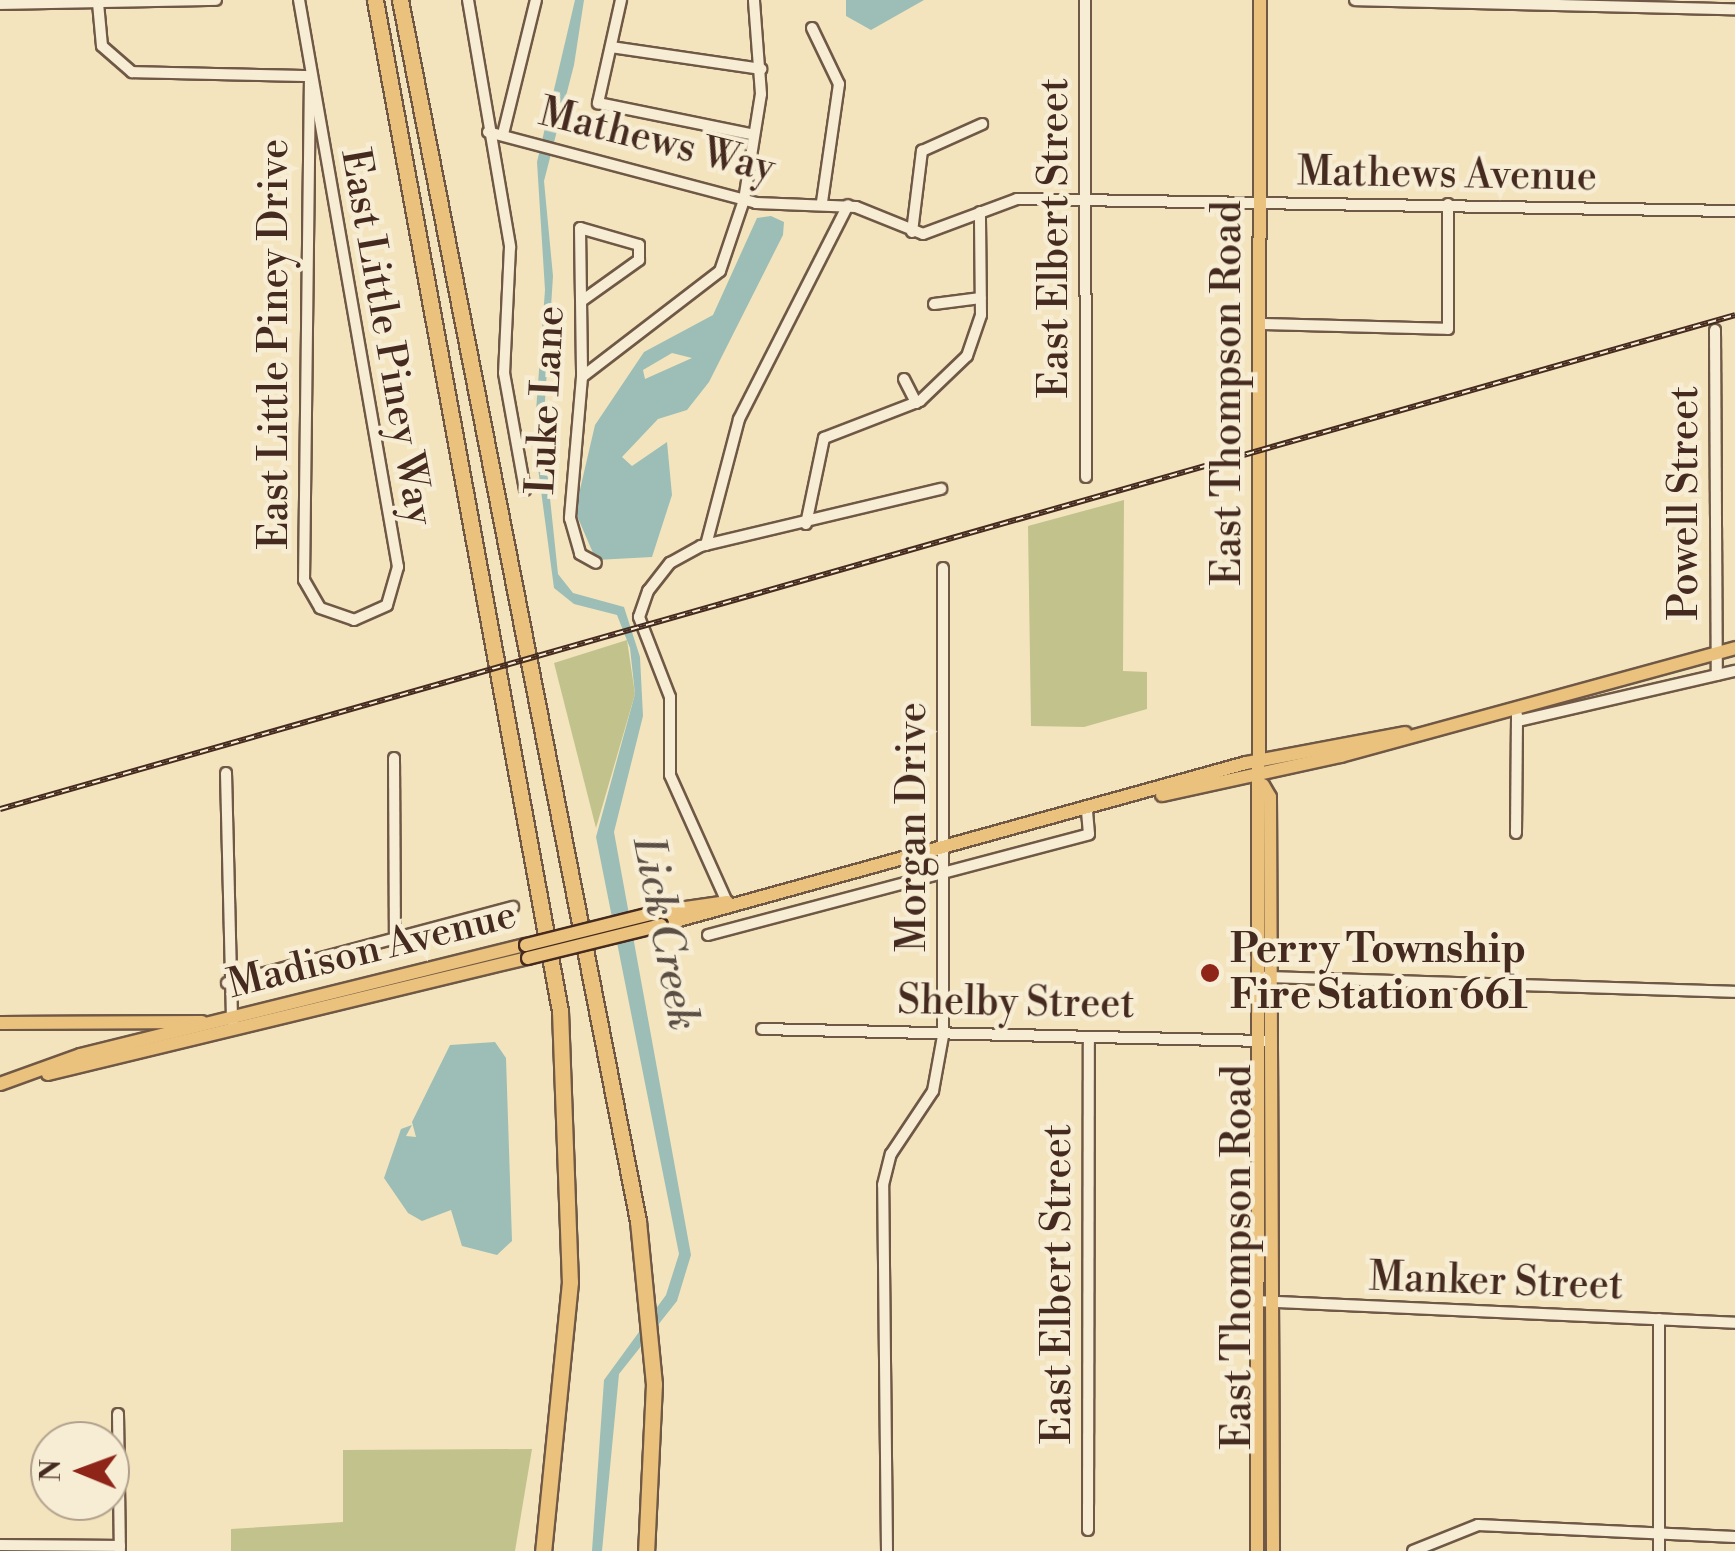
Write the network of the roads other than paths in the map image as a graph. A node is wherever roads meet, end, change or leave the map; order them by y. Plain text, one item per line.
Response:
1 (216, 0) edge
2 (375, 0) edge
3 (400, 0) edge
4 (468, 0) edge
5 (536, 0) edge
6 (621, 0) edge
7 (754, 0) edge
8 (1084, 0) edge
9 (1260, 0) edge
10 (1355, 0) edge
11 (98, 2) edge
12 (301, 2) edge
13 (0, 4) edge
14 (1735, 9) edge
15 (812, 28) dead end
16 (611, 46) junction
17 (761, 69) junction
18 (310, 76) junction
19 (982, 124) dead end
20 (488, 132) junction
21 (503, 134) junction
22 (751, 134) junction
23 (324, 170) junction
24 (305, 172) junction
25 (744, 200) junction
26 (1086, 201) junction
27 (1259, 201) junction
28 (822, 202) junction
29 (1448, 204) junction
30 (848, 205) junction
31 (1735, 211) edge
32 (980, 212) junction
33 (912, 232) junction
34 (981, 298) junction
35 (583, 300) junction
36 (934, 304) dead end
37 (1259, 324) junction
38 (1715, 330) dead end
39 (582, 377) junction
40 (904, 379) dead end
41 (916, 403) junction
42 (1086, 477) dead end
43 (941, 489) dead end
44 (525, 490) dead end
45 (806, 524) junction
46 (706, 545) junction
47 (596, 564) dead end
48 (942, 568) dead end
49 (320, 608) joint
50 (1735, 648) edge
51 (1714, 653) junction
52 (1735, 671) edge
53 (1717, 675) junction
54 (1514, 703) junction
55 (1518, 721) junction
56 (1405, 733) junction
57 (394, 758) dead end
58 (1263, 759) junction
59 (226, 773) dead end
60 (1263, 780) junction
61 (1146, 796) junction
62 (1087, 811) junction
63 (1516, 833) dead end
64 (943, 847) junction
65 (943, 870) junction
66 (726, 902) junction
67 (513, 908) dead end
68 (708, 935) dead end
69 (395, 938) junction
70 (1254, 977) junction
71 (1270, 977) junction
72 (227, 983) junction
73 (1735, 992) edge
74 (0, 1022) edge
75 (213, 1022) junction
76 (108, 1023) junction
77 (233, 1026) junction
78 (762, 1028) dead end
79 (169, 1033) junction
80 (944, 1036) junction
81 (1089, 1038) junction
82 (210, 1039) junction
83 (1254, 1040) junction
84 (1270, 1041) junction
85 (119, 1046) junction
86 (36, 1075) junction
87 (0, 1084) edge
88 (1255, 1301) junction
89 (1270, 1302) junction
90 (1658, 1319) junction
91 (1735, 1322) edge
92 (118, 1414) dead end
93 (654, 1424) junction
94 (1088, 1530) dead end
95 (1659, 1533) junction
96 (1735, 1536) edge
97 (0, 1545) edge
98 (120, 1548) edge
99 (1257, 1550) edge
100 (544, 1551) edge
101 (646, 1551) edge
102 (657, 1551) edge
103 (887, 1551) edge
104 (1273, 1551) edge
105 (1280, 1551) edge
106 (1413, 1551) edge
107 (1659, 1551) edge

1 - 11 street
2 - 100 highway
3 - 93 highway
4 - 20 street
5 - 21 street
6 - 16 street
7 - 17 street
8 - 26 street, East Elbert Street
9 - 27 main road, East Thompson Road
10 - 14 street
11 - 13 street
11 - 18 street
12 - 18 street, East Little Piney Way
15 - 28 street
16 - 17 street
16 - 22 street
17 - 22 street
18 - 23 street, East Little Piney Way
18 - 24 street, East Little Piney Drive
19 - 33 street
20 - 21 street, Mathews Way
20 - 44 street
21 - 25 street, Mathews Way
22 - 25 street
23 - 24 street
23 - 49 street, East Little Piney Way
24 - 49 street, East Little Piney Drive
25 - 28 street, Mathews Way
25 - 39 street
26 - 27 street, Mathews Avenue
26 - 32 street, Mathews Avenue
26 - 42 street, East Elbert Street
27 - 29 street, Mathews Avenue
27 - 37 main road, East Thompson Road
28 - 30 street, Mathews Way
29 - 31 street, Mathews Avenue
29 - 37 street
30 - 33 street, Mathews Way
30 - 46 street
32 - 33 street
32 - 34 street
34 - 36 street
34 - 41 street
35 - 35 street, Luke Lane
35 - 39 street, Luke Lane
37 - 58 main road, East Thompson Road
38 - 51 street, Powell Street
39 - 47 street, Luke Lane
40 - 41 street
41 - 45 street
43 - 45 street
45 - 46 street
46 - 66 street
48 - 64 street, Morgan Drive
50 - 51 main road, Madison Avenue
51 - 53 street, Powell Street
51 - 54 main road, Madison Avenue
52 - 53 street
53 - 55 street
54 - 55 street
54 - 56 main road, Madison Avenue
55 - 63 street
56 - 58 main road, Madison Avenue
56 - 60 main road, Madison Avenue
57 - 69 street
58 - 60 main road, East Thompson Road
58 - 61 main road, Madison Avenue
59 - 72 street
60 - 61 main road, Madison Avenue
60 - 70 main road, East Thompson Road
60 - 71 main road, East Thompson Road
61 - 62 main road, Madison Avenue
62 - 64 main road, Madison Avenue
62 - 65 street
64 - 65 street, Morgan Drive
64 - 66 main road, Madison Avenue
65 - 68 street
65 - 80 street, Morgan Drive
66 - 77 main road, Madison Avenue, bridge
67 - 69 street
69 - 72 street
70 - 71 street
70 - 83 main road, East Thompson Road
71 - 73 street
71 - 84 main road, East Thompson Road
72 - 77 street
74 - 76 main road
75 - 76 main road
75 - 77 main road, Madison Avenue
75 - 79 main road, Madison Avenue
76 - 79 main road
76 - 85 main road
77 - 82 main road, Madison Avenue
78 - 80 street, Shelby Street
79 - 82 main road
79 - 85 main road, Madison Avenue
80 - 81 street, Shelby Street
80 - 103 street, Morgan Drive
81 - 83 street, Shelby Street
81 - 94 street, East Elbert Street
82 - 86 main road, Madison Avenue
83 - 84 street, Shelby Street
83 - 88 main road, East Thompson Road
84 - 89 main road, East Thompson Road
85 - 86 main road, Madison Avenue
86 - 87 main road, Madison Avenue
88 - 89 street, Manker Street
88 - 99 main road, East Thompson Road
89 - 90 street, Manker Street
89 - 104 main road, East Thompson Road
90 - 91 street, Manker Street
90 - 95 street
92 - 98 street
93 - 101 highway
93 - 102 highway
95 - 96 street
95 - 106 street
95 - 107 street
97 - 98 street
99 - 104 main road
104 - 105 street

